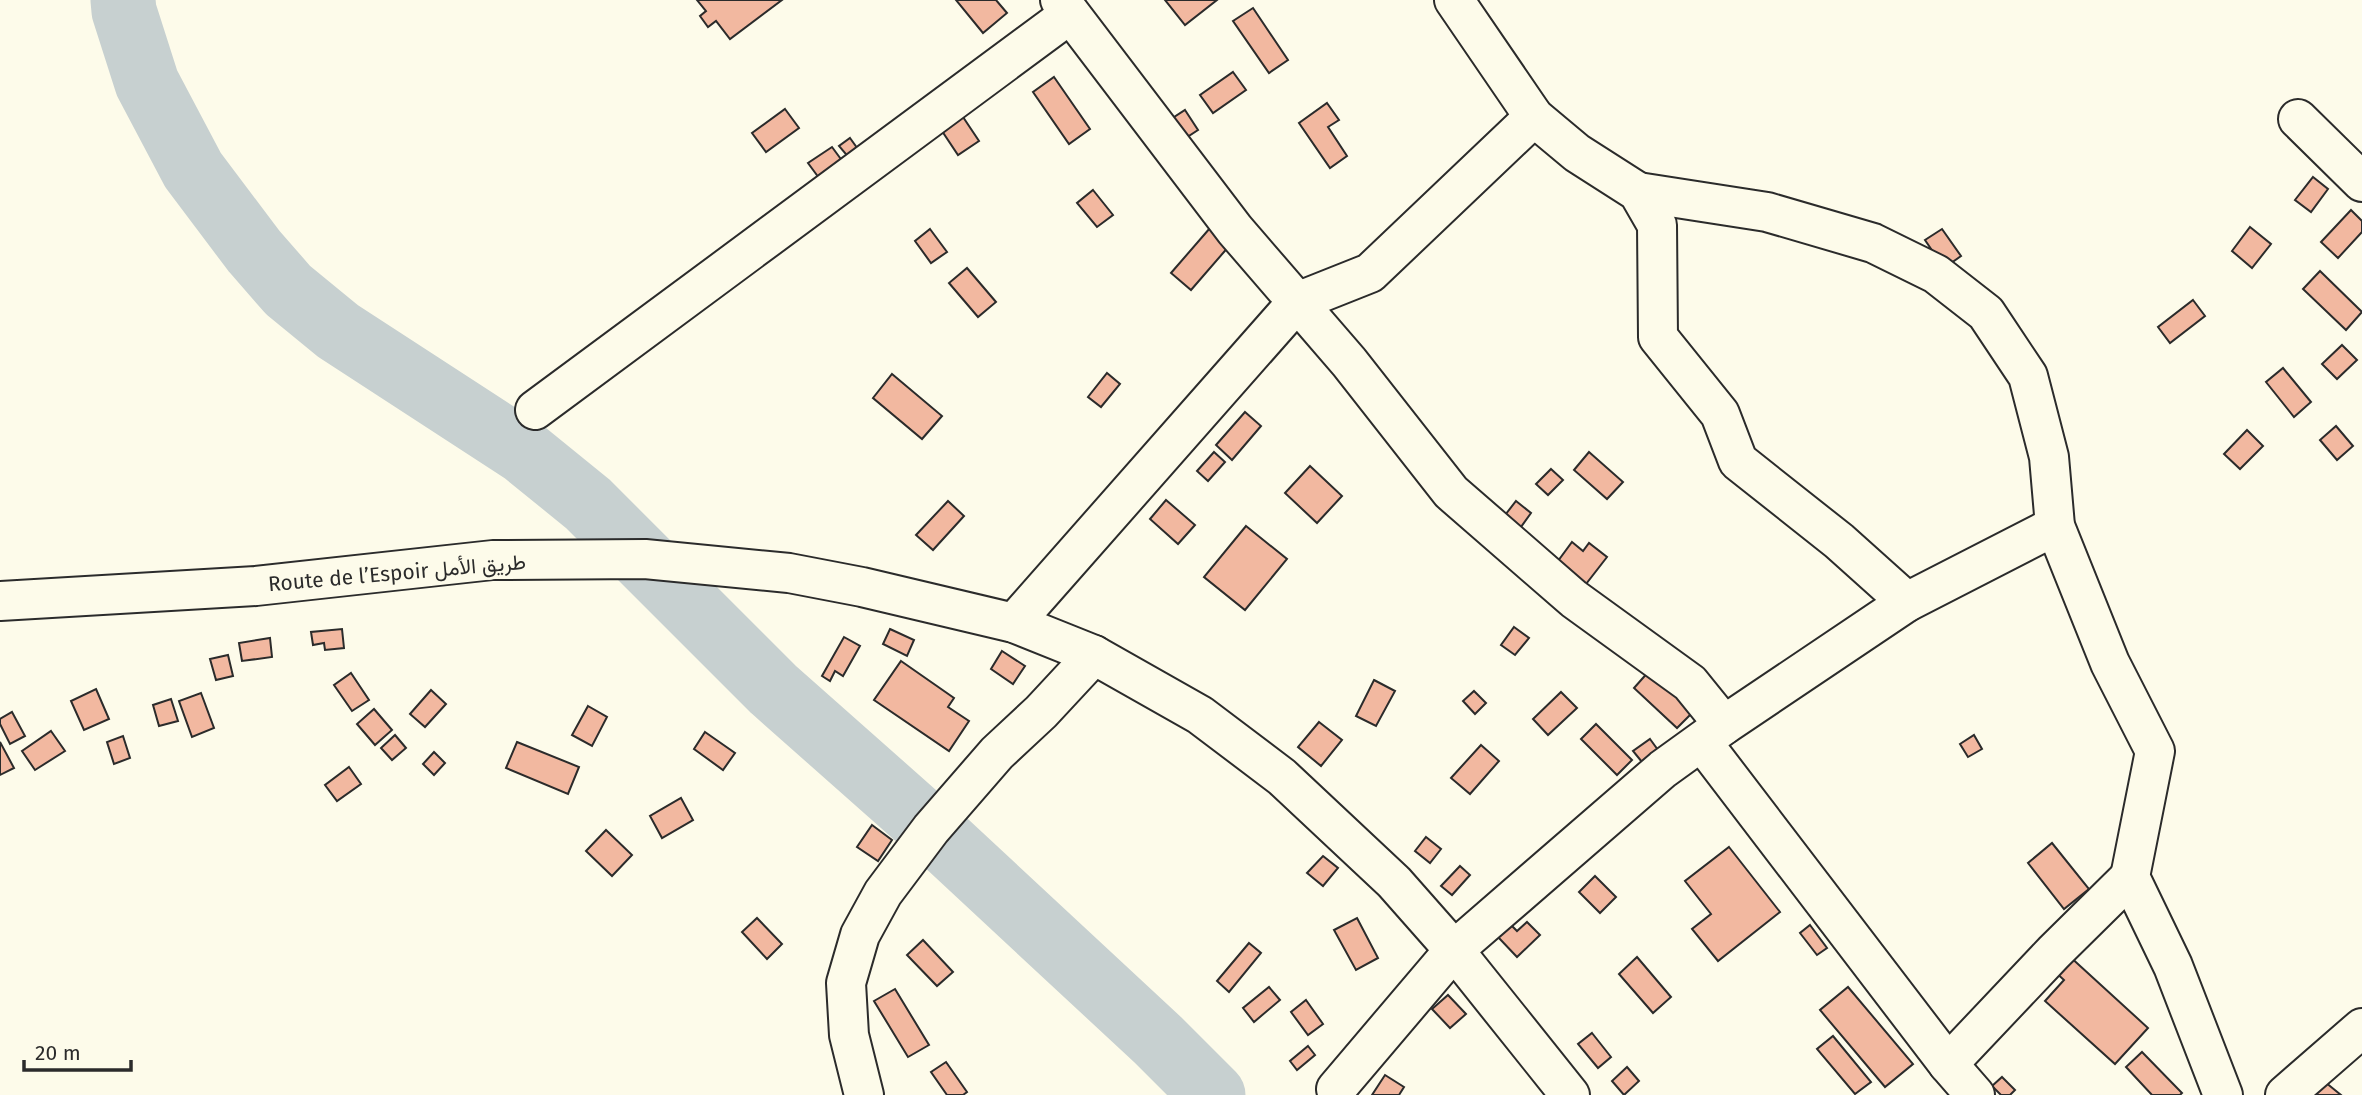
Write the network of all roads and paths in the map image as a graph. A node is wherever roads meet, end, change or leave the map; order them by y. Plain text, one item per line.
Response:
1 (1454, 0) edge
2 (1065, 7) edge
3 (1534, 117) junction
4 (2298, 119) dead end
5 (2362, 183) edge
6 (1638, 192) junction
7 (1297, 302) junction
8 (535, 410) dead end
9 (2055, 526) junction
10 (0, 601) edge
11 (1907, 603) junction
12 (1014, 623) junction
13 (1094, 655) junction
14 (1713, 734) junction
15 (2130, 877) junction
16 (1454, 950) junction
17 (2362, 1028) edge
18 (1948, 1064) junction
19 (1336, 1089) dead end
20 (864, 1095) edge
21 (1570, 1095) edge
22 (1975, 1095) edge
23 (2223, 1095) edge
24 (2285, 1095) edge

1 - 3 main road
2 - 7 main road
2 - 8 main road
3 - 6 main road
3 - 7 main road
4 - 5 main road
6 - 9 main road
6 - 11 main road
7 - 12 main road
7 - 14 main road
9 - 11 main road
9 - 15 main road
10 - 12 main road, Route de l’Espoir طريق الأمل
11 - 14 main road
12 - 13 main road, Route de l’Espoir طريق الأمل
13 - 16 main road, Route de l’Espoir طريق الأمل
13 - 20 main road
14 - 16 main road
14 - 18 main road
15 - 18 main road
15 - 23 main road
16 - 19 main road
16 - 21 main road, Route de l’Espoir طريق الأمل
17 - 24 main road
18 - 22 main road

